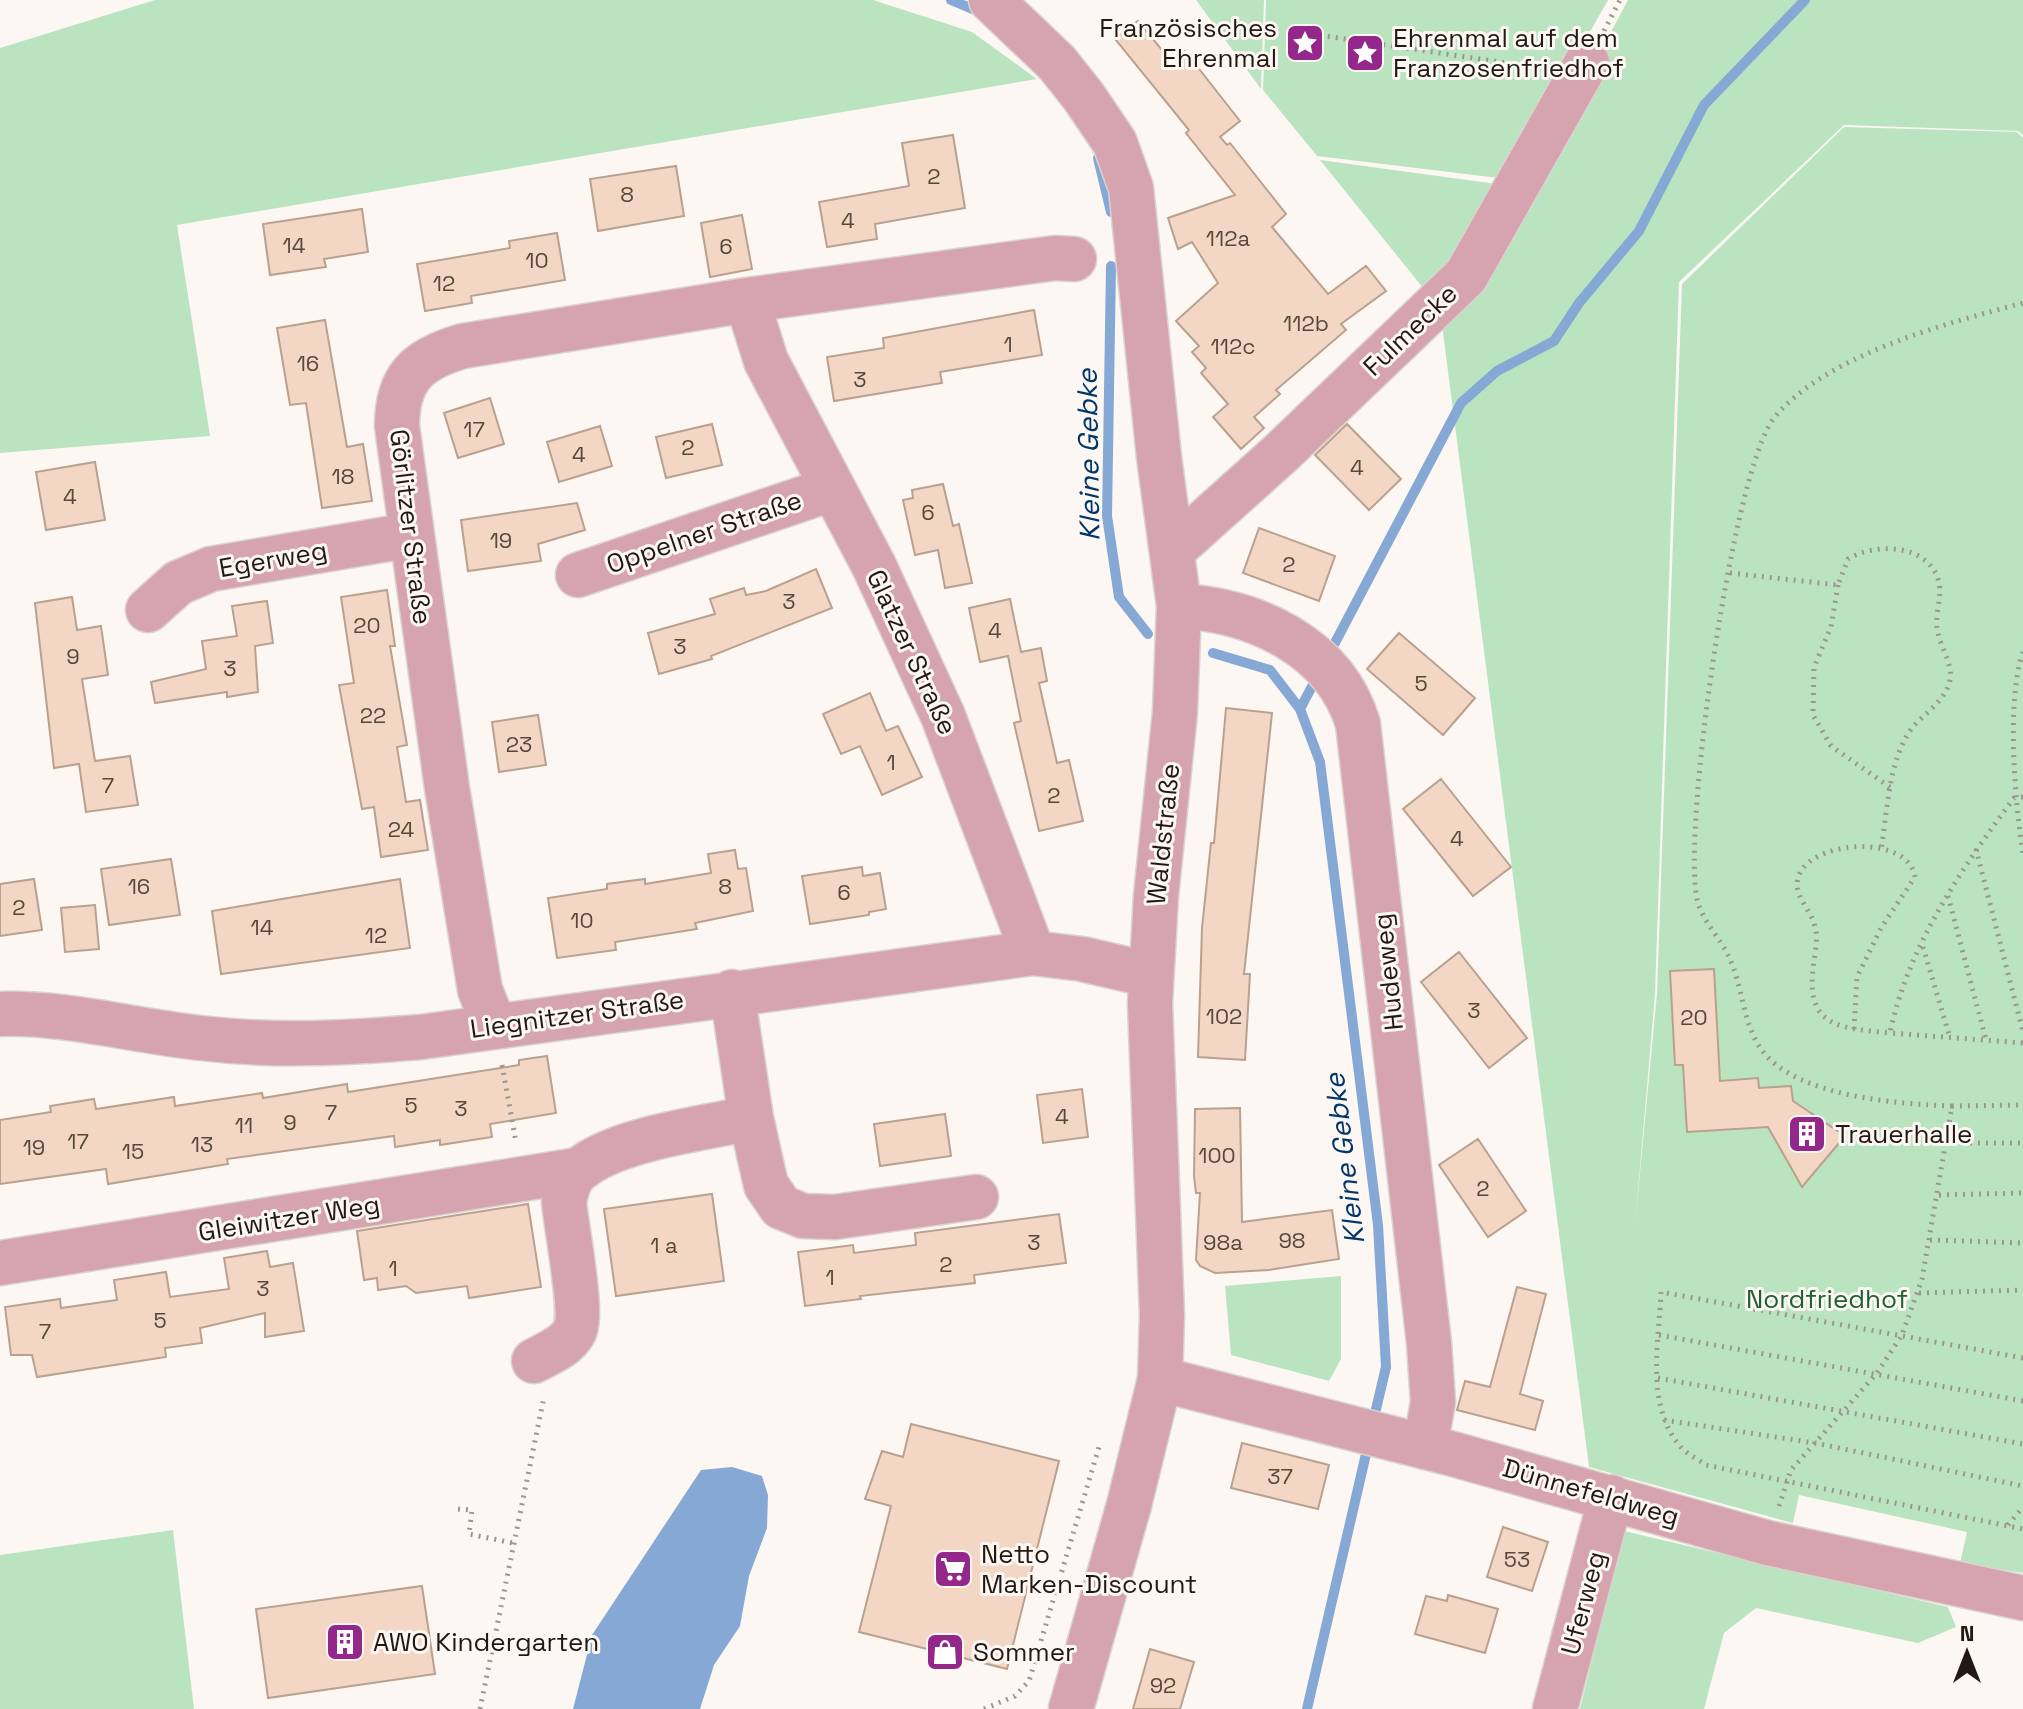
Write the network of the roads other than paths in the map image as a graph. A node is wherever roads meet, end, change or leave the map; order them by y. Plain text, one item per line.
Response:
1 (991, 0) edge
2 (1584, 68) road end
3 (1074, 259) dead end
4 (747, 300) junction
5 (831, 489) junction
6 (411, 535) junction
7 (1173, 550) junction
8 (578, 575) dead end
9 (1179, 606) junction
10 (148, 610) dead end
11 (1033, 953) junction
12 (1151, 975) junction
13 (732, 992) junction
14 (0, 1014) edge
15 (494, 1025) junction
16 (751, 1118) junction
17 (578, 1170) junction
18 (976, 1197) dead end
19 (0, 1263) edge
20 (547, 1354) road end
21 (1160, 1379) junction
22 (1425, 1447) junction
23 (1611, 1497) junction
24 (2023, 1598) edge
25 (1071, 1709) edge
26 (1555, 1709) edge

1 - 7 street, Waldstraße
2 - 7 street, Fulmecke
3 - 4 street, Görlitzer Straße
4 - 5 street, Glatzer Straße
4 - 6 street, Görlitzer Straße
5 - 8 street, Oppelner Straße
5 - 11 street, Glatzer Straße
6 - 10 street, Egerweg
6 - 15 street, Görlitzer Straße
7 - 9 street, Waldstraße
9 - 12 street, Waldstraße
9 - 22 street, Hudeweg
11 - 12 street, Liegnitzer Straße
11 - 13 street, Liegnitzer Straße
12 - 21 street, Waldstraße
13 - 15 street, Liegnitzer Straße
13 - 16 street
14 - 15 street, Liegnitzer Straße
16 - 17 street, Gleiwitzer Weg
16 - 18 street
17 - 19 street, Gleiwitzer Weg
17 - 20 street
21 - 22 street, Dünnefeldweg
21 - 25 street, Waldstraße
22 - 23 street, Dünnefeldweg
23 - 24 street, Dünnefeldweg
23 - 26 street, Uferweg

